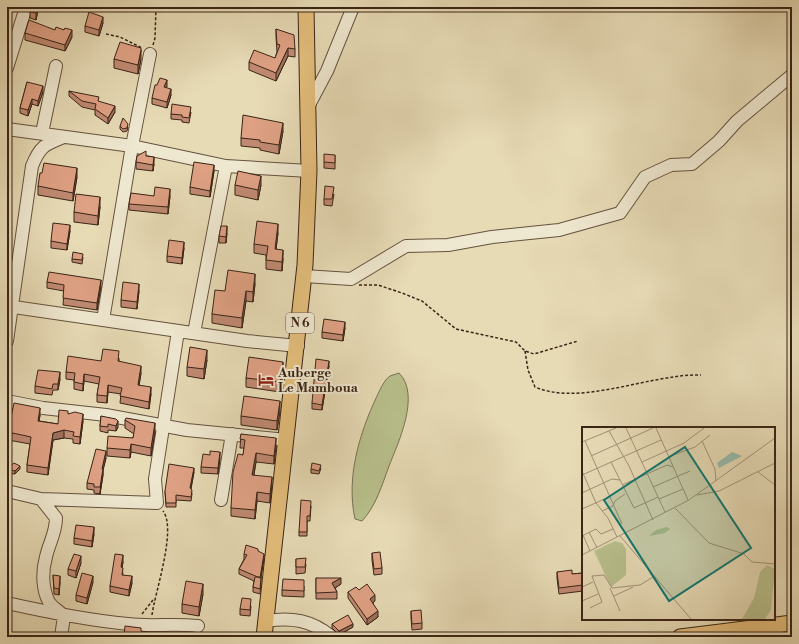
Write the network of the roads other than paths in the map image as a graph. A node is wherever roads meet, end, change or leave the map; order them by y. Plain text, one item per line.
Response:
1 (26, 7) edge
2 (306, 7) edge
3 (353, 7) edge
4 (150, 54) road end
5 (56, 66) dead end
6 (7, 68) edge
7 (792, 75) edge
8 (309, 105) junction
9 (7, 129) edge
10 (42, 133) junction
11 (66, 137) junction
12 (132, 146) junction
13 (226, 166) junction
14 (309, 171) junction
15 (304, 276) junction
16 (10, 307) edge
17 (103, 320) junction
18 (178, 331) junction
19 (194, 333) junction
20 (7, 341) edge
21 (298, 346) junction
22 (7, 401) edge
23 (164, 425) junction
24 (232, 434) junction
25 (287, 440) junction
26 (7, 491) edge
27 (41, 500) junction
28 (221, 500) dead end
29 (7, 603) edge
30 (64, 616) junction
31 (266, 621) junction
32 (792, 623) edge
33 (198, 626) dead end
34 (61, 637) edge
35 (264, 637) edge
36 (332, 637) edge
37 (680, 637) edge

1 - 6 street
2 - 8 main road, N 6
3 - 8 street
4 - 12 street
5 - 10 street
7 - 15 street
8 - 14 main road, N 6
9 - 10 street
10 - 11 street
11 - 12 street
11 - 16 street
12 - 13 street
12 - 17 street
13 - 14 street
13 - 19 street
14 - 15 main road, N 6
15 - 21 main road, N 6
16 - 17 street
16 - 20 street
17 - 18 street
18 - 19 street
18 - 23 street
19 - 21 street
21 - 25 main road, N 6
22 - 23 street
23 - 24 street
23 - 27 street
24 - 25 street
24 - 28 street
25 - 31 main road, N 6
26 - 27 street
27 - 30 street
29 - 30 street
30 - 33 street
30 - 34 street
31 - 35 main road, N 6
31 - 36 street
32 - 37 main road

